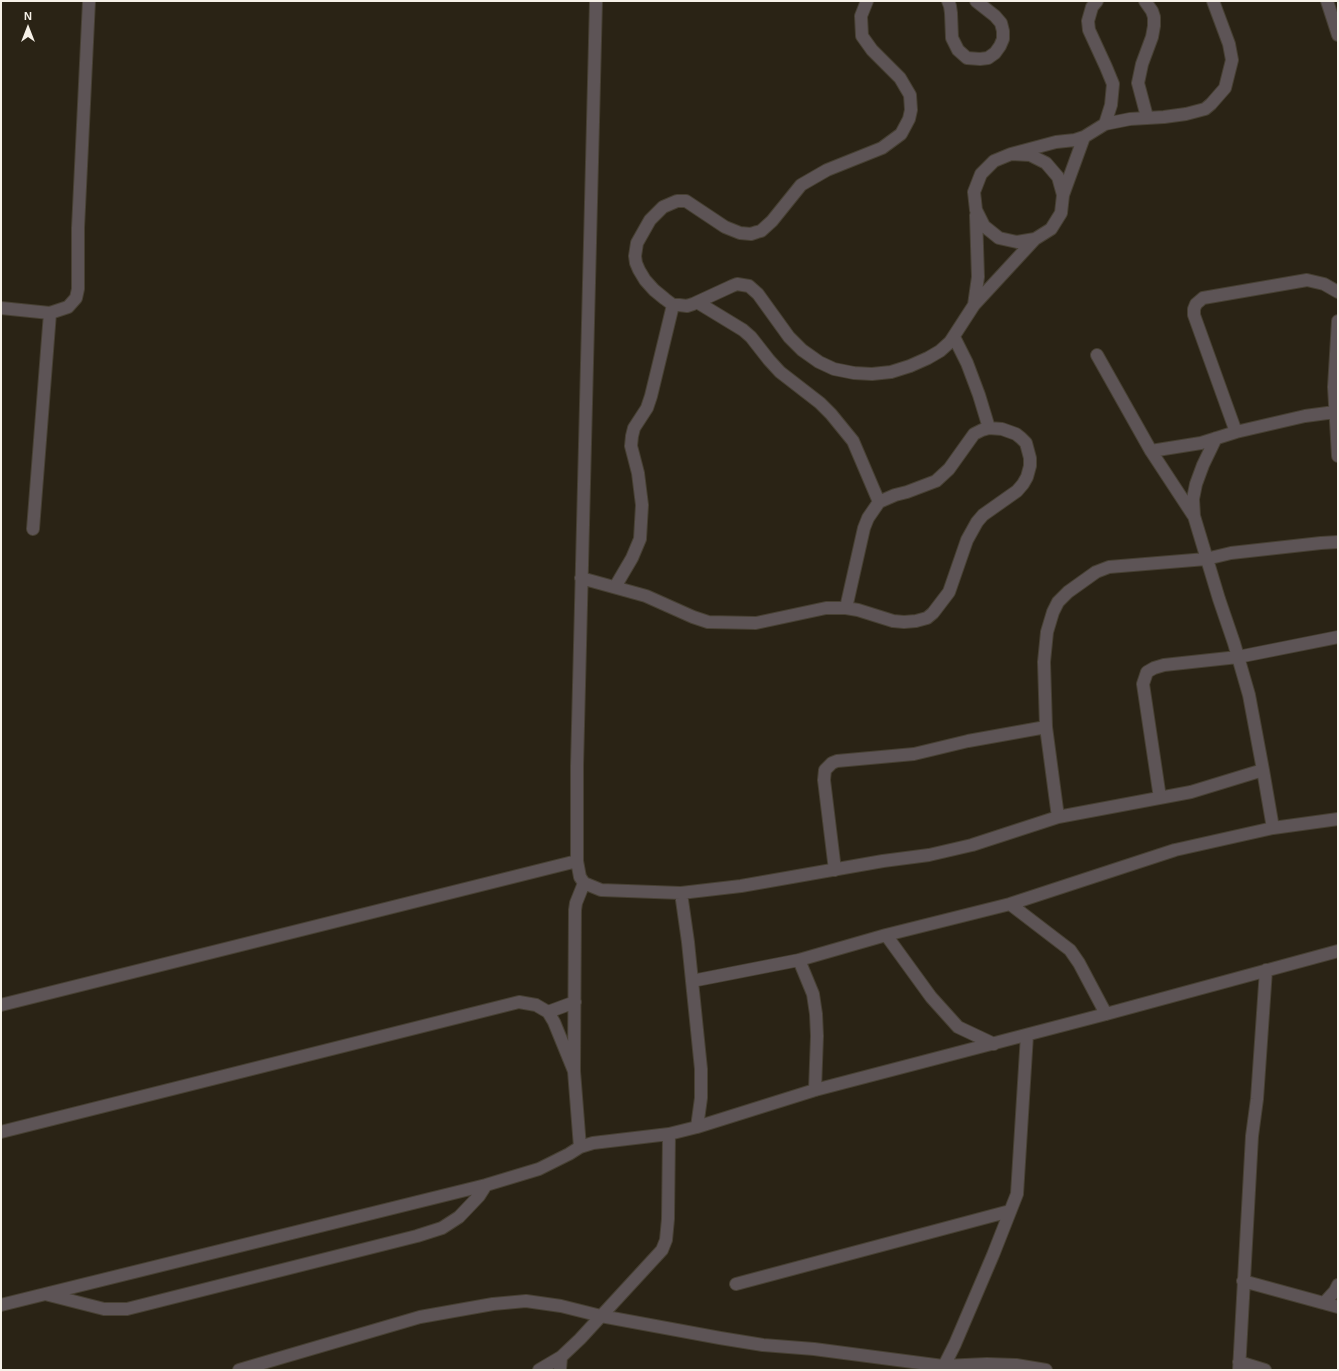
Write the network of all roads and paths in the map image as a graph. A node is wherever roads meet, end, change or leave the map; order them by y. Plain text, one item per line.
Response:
1 (89, 1) edge
2 (596, 1) edge
3 (868, 1) edge
4 (948, 1) edge
5 (976, 1) edge
6 (1097, 1) edge
7 (1145, 1) edge
8 (1213, 1) edge
9 (1327, 1) edge
10 (1338, 35) edge
11 (1147, 118) junction
12 (1105, 124) junction
13 (1084, 138) junction
14 (1011, 154) junction
15 (1063, 195) junction
16 (976, 210) junction
17 (1035, 239) junction
18 (1338, 292) edge
19 (697, 302) junction
20 (673, 305) junction
21 (974, 305) junction
22 (1, 308) edge
23 (50, 313) junction
24 (1338, 321) edge
25 (954, 337) junction
26 (1097, 355) dead end
27 (1337, 372) edge
28 (1335, 412) junction
29 (989, 428) junction
30 (1236, 432) junction
31 (1216, 438) junction
32 (1151, 451) junction
33 (1338, 456) edge
34 (879, 502) junction
35 (1194, 516) junction
36 (33, 529) dead end
37 (1338, 542) edge
38 (1206, 559) junction
39 (581, 578) junction
40 (615, 587) junction
41 (846, 608) junction
42 (1338, 638) edge
43 (1238, 657) junction
44 (1046, 726) junction
45 (1263, 770) junction
46 (1160, 798) junction
47 (1058, 817) junction
48 (1338, 819) edge
49 (1272, 828) junction
50 (577, 861) junction
51 (835, 870) junction
52 (584, 883) junction
53 (681, 893) junction
54 (1010, 904) junction
55 (886, 935) junction
56 (1338, 951) edge
57 (799, 960) junction
58 (1266, 970) junction
59 (692, 981) junction
60 (575, 1002) junction
61 (1, 1005) edge
62 (548, 1012) junction
63 (1106, 1014) junction
64 (1027, 1035) junction
65 (994, 1044) junction
66 (574, 1071) junction
67 (815, 1090) junction
68 (697, 1127) junction
69 (1, 1132) edge
70 (669, 1134) junction
71 (580, 1147) junction
72 (486, 1185) junction
73 (1010, 1211) junction
74 (1243, 1281) junction
75 (736, 1284) dead end
76 (1338, 1285) edge
77 (44, 1294) junction
78 (1324, 1302) junction
79 (1, 1305) edge
80 (1338, 1307) edge
81 (601, 1316) junction
82 (561, 1357) junction
83 (1239, 1366) edge
84 (942, 1368) edge
85 (238, 1370) edge
86 (539, 1370) edge
87 (560, 1370) edge
88 (1046, 1370) edge
89 (1265, 1370) edge

1 - 23 street
2 - 39 street
3 - 20 street
4 - 5 street
6 - 12 street
7 - 11 street
8 - 11 street
9 - 10 street
11 - 12 street
12 - 13 street
13 - 14 street
13 - 15 street
14 - 15 street
14 - 16 street
15 - 17 street
16 - 17 street
16 - 21 street
17 - 21 street
18 - 30 street
19 - 20 street
19 - 25 street
19 - 34 street
20 - 40 street
21 - 25 street
22 - 23 street
23 - 36 street
24 - 27 street
25 - 29 street
26 - 32 street
27 - 28 street
28 - 30 street
28 - 33 street
29 - 34 street
29 - 41 street
30 - 31 street
31 - 32 street
31 - 35 street
32 - 35 street
34 - 41 street
35 - 38 street
37 - 38 street
38 - 43 street
38 - 44 street
39 - 40 street
39 - 50 street
40 - 41 street
42 - 43 street
43 - 45 street
43 - 46 street
44 - 47 street
44 - 51 street
45 - 46 street
45 - 49 street
46 - 47 street
47 - 51 street
48 - 49 street
49 - 54 street
50 - 52 street
50 - 61 street
51 - 53 street
52 - 53 street
52 - 60 street
53 - 59 street
54 - 55 street
54 - 63 street
55 - 57 street
55 - 65 street
56 - 58 street
57 - 59 street
57 - 67 street
58 - 63 street
58 - 74 street
59 - 68 street
60 - 62 street
60 - 66 street
62 - 66 street
62 - 69 street
63 - 64 street
64 - 65 street
64 - 73 street
65 - 67 street
66 - 71 street
67 - 68 street
68 - 70 street
70 - 71 street
70 - 81 street
71 - 72 street
72 - 77 street
72 - 77 street
73 - 75 street
73 - 84 street
74 - 78 street
74 - 83 street
76 - 78 street
77 - 79 street
78 - 80 street
81 - 82 street
81 - 84 street
81 - 85 street
82 - 86 street
82 - 87 street
83 - 89 street
84 - 88 street

